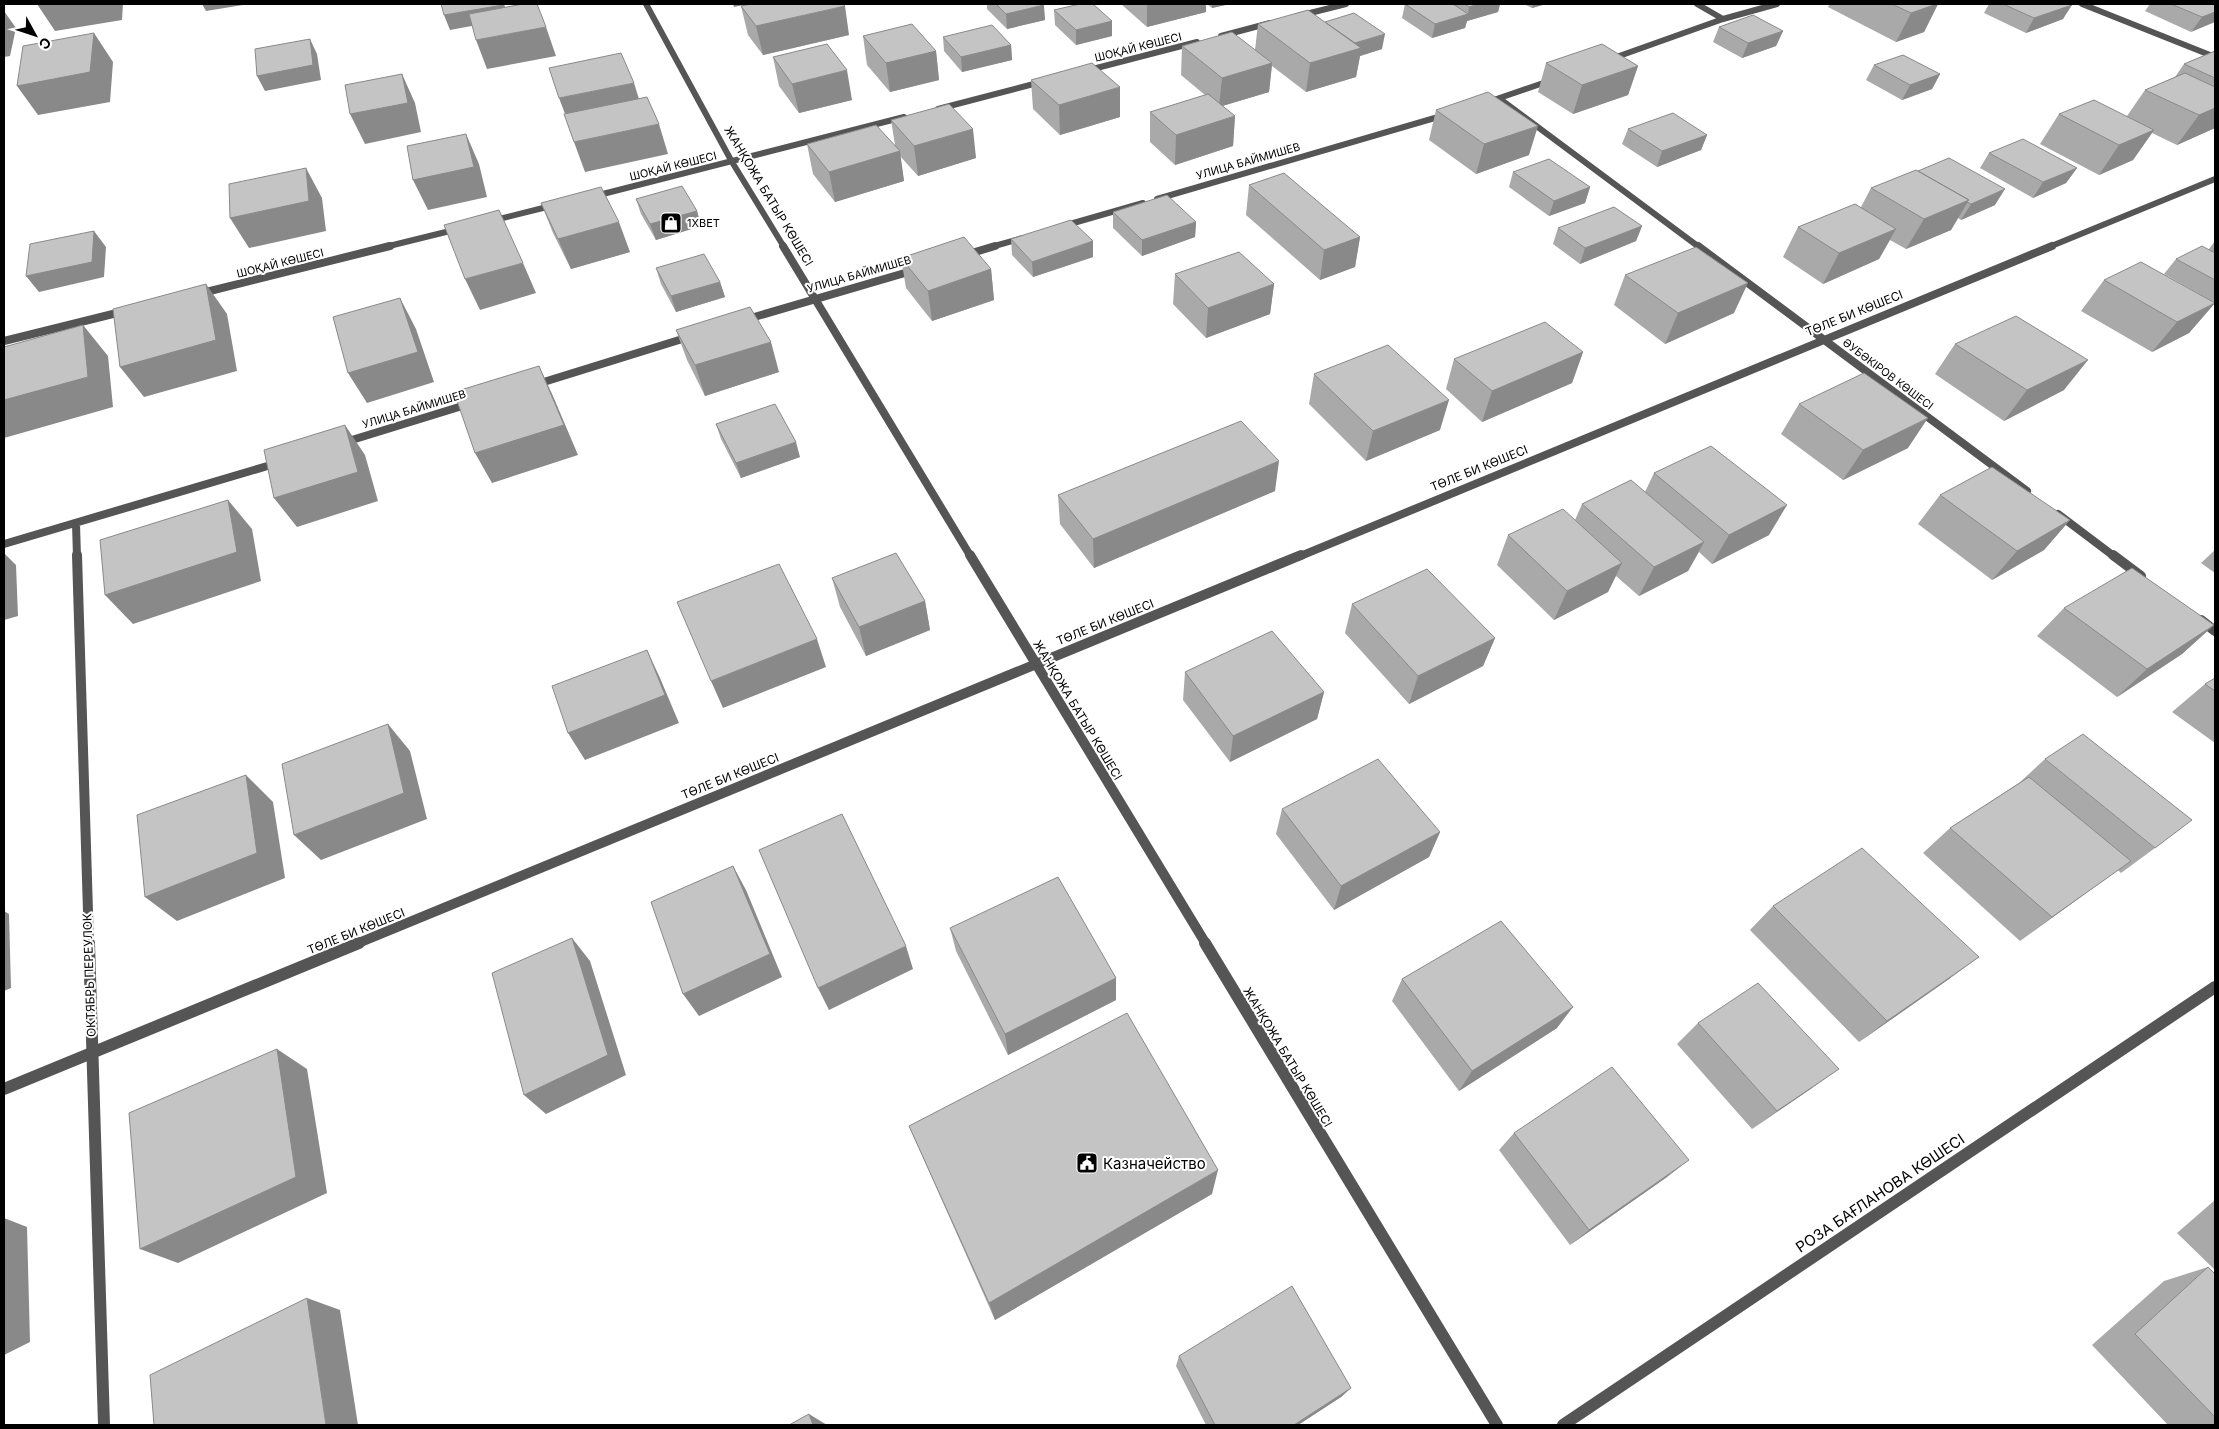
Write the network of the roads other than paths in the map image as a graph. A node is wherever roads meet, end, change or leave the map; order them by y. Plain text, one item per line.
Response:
1 (646, 4) edge
2 (1346, 4) edge
3 (1697, 4) edge
4 (1777, 4) edge
5 (2082, 4) edge
6 (1288, 19) edge
7 (1723, 19) junction
8 (1279, 21) edge
9 (1211, 38) edge
10 (1202, 41) edge
11 (2215, 58) edge
12 (1602, 62) edge
13 (1077, 73) edge
14 (1565, 76) edge
15 (1048, 80) edge
16 (1500, 99) junction
17 (1481, 104) edge
18 (933, 110) edge
19 (1452, 113) edge
20 (914, 115) edge
21 (732, 162) junction
22 (2215, 179) edge
23 (586, 198) edge
24 (567, 203) edge
25 (479, 224) edge
26 (470, 226) edge
27 (1053, 229) edge
28 (1034, 235) edge
29 (958, 257) edge
30 (920, 268) edge
31 (188, 296) edge
32 (815, 299) junction
33 (130, 310) edge
34 (739, 322) edge
35 (701, 333) edge
36 (1822, 340) junction
37 (4, 342) edge
38 (521, 388) edge
39 (483, 400) edge
40 (332, 446) edge
41 (294, 458) edge
42 (2031, 494) edge
43 (2047, 506) edge
44 (76, 524) junction
45 (4, 544) edge
46 (2151, 583) edge
47 (2191, 613) edge
48 (2215, 630) edge
49 (1036, 664) junction
50 (2215, 987) edge
51 (91, 1053) junction
52 (4, 1089) edge
53 (104, 1425) edge
54 (1497, 1425) edge
55 (1563, 1425) edge

1 - 21 street, ЖАНҚОЖА БАТЫР КӨШЕСІ
2 - 6 street
3 - 7 street
4 - 7 street
5 - 11 street
7 - 12 street
8 - 9 street
10 - 13 street, ШОҚАЙ КӨШЕСІ
14 - 16 street
15 - 18 street
16 - 17 street
16 - 36 street, ӘУБӘКІРОВ КӨШЕСІ
19 - 27 street, УЛИЦА БАЙМИШЕВ
20 - 21 street, ШОҚАЙ КӨШЕСІ
21 - 23 street, ШОҚАЙ КӨШЕСІ
21 - 32 street, ЖАНҚОЖА БАТЫР КӨШЕСІ
22 - 36 street, ТӨЛЕ БИ КӨШЕСІ
24 - 25 street
26 - 31 street, ШОҚАЙ КӨШЕСІ
28 - 29 street
30 - 32 street, УЛИЦА БАЙМИШЕВ
32 - 34 street, УЛИЦА БАЙМИШЕВ
32 - 49 street, ЖАНҚОЖА БАТЫР КӨШЕСІ
33 - 37 street
35 - 38 street
36 - 42 street, ӘУБӘКІРОВ КӨШЕСІ
36 - 49 street, ТӨЛЕ БИ КӨШЕСІ
39 - 40 street, УЛИЦА БАЙМИШЕВ
41 - 44 street
43 - 46 street
44 - 45 street
44 - 51 street, ОКТЯБРЬ ПЕРЕУЛОК
47 - 48 street
49 - 51 street, ТӨЛЕ БИ КӨШЕСІ
49 - 54 street, ЖАНҚОЖА БАТЫР КӨШЕСІ
50 - 55 street, РОЗА БАҒЛАНОВА КӨШЕСІ
51 - 52 street, ТӨЛЕ БИ КӨШЕСІ
51 - 53 street, ОКТЯБРЬ ПЕРЕУЛОК

